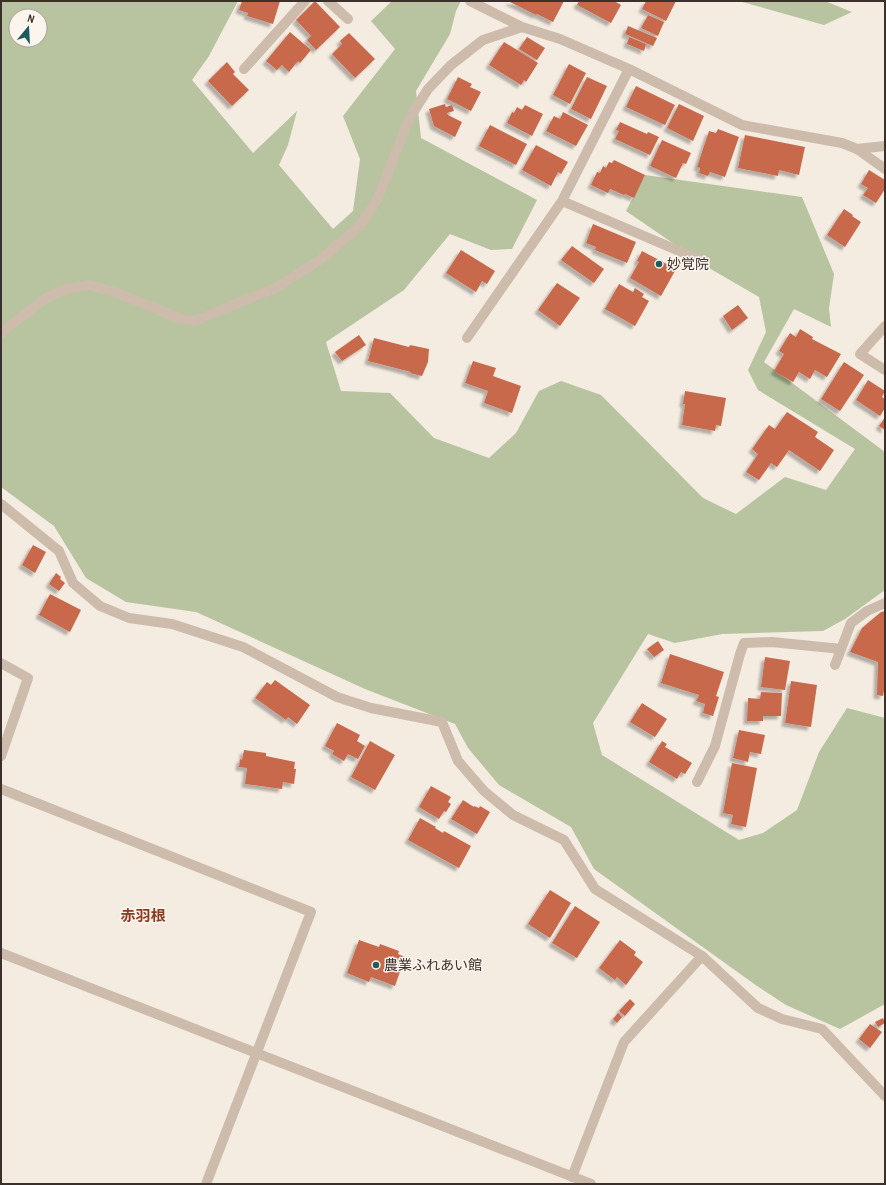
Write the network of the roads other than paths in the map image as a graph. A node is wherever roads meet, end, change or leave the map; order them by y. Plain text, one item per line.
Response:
1 (328, 1) edge
2 (470, 1) edge
3 (301, 2) edge
4 (348, 19) dead end
5 (522, 27) junction
6 (244, 68) dead end
7 (629, 69) junction
8 (885, 146) edge
9 (857, 149) junction
10 (885, 169) edge
11 (562, 201) junction
12 (698, 259) dead end
13 (885, 326) edge
14 (1, 334) edge
15 (467, 338) dead end
16 (885, 370) edge
17 (1, 504) edge
18 (885, 603) edge
19 (841, 650) junction
20 (1, 663) edge
21 (835, 665) dead end
22 (1, 756) edge
23 (697, 782) dead end
24 (1, 789) edge
25 (1, 953) edge
26 (702, 956) junction
27 (257, 1053) junction
28 (885, 1096) edge
29 (572, 1176) junction
30 (206, 1184) edge
31 (591, 1184) edge

1 - 4 street
2 - 5 street
3 - 6 street
5 - 7 street
5 - 14 street
7 - 9 street
7 - 11 street
8 - 9 street
9 - 10 street
11 - 12 street
11 - 15 street
13 - 16 street
17 - 26 street
18 - 19 street
19 - 21 street
19 - 23 street
20 - 22 street
24 - 27 street
25 - 27 street
26 - 28 street
26 - 29 street
27 - 29 street
27 - 30 street
29 - 31 street

